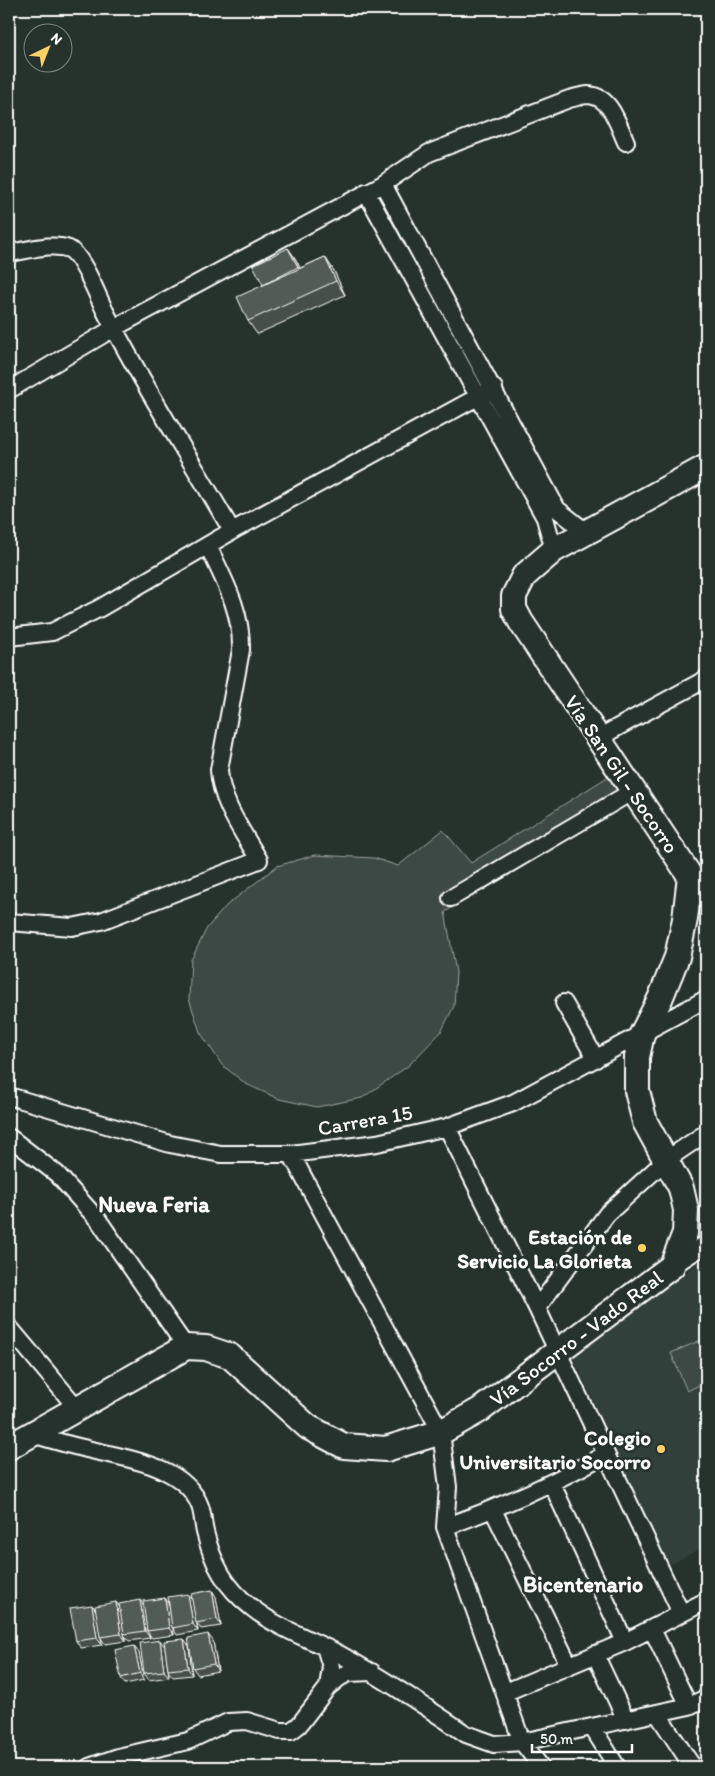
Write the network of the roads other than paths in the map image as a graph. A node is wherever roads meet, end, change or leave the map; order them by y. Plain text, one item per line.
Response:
1 (626, 142) dead end
2 (383, 184) junction
3 (366, 192) junction
4 (9, 253) edge
5 (114, 328) junction
6 (494, 388) junction
7 (9, 390) edge
8 (478, 396) junction
9 (706, 467) edge
10 (232, 531) junction
11 (586, 532) junction
12 (208, 546) junction
13 (554, 550) junction
14 (9, 637) edge
15 (706, 680) edge
16 (598, 738) junction
17 (633, 791) junction
18 (690, 876) junction
19 (451, 898) dead end
20 (706, 901) edge
21 (9, 922) edge
22 (706, 999) edge
23 (564, 1003) dead end
24 (642, 1034) junction
25 (596, 1060) junction
26 (9, 1096) edge
27 (447, 1126) junction
28 (706, 1133) edge
29 (9, 1137) edge
30 (291, 1154) junction
31 (666, 1160) junction
32 (706, 1244) edge
33 (672, 1266) junction
34 (537, 1308) junction
35 (9, 1326) edge
36 (186, 1347) junction
37 (557, 1351) junction
38 (77, 1408) junction
39 (441, 1432) junction
40 (32, 1434) junction
41 (9, 1447) edge
42 (606, 1454) junction
43 (552, 1484) junction
44 (493, 1510) junction
45 (445, 1527) junction
46 (705, 1604) edge
47 (681, 1614) junction
48 (652, 1629) junction
49 (625, 1642) junction
50 (325, 1647) junction
51 (595, 1654) junction
52 (568, 1665) junction
53 (373, 1672) junction
54 (328, 1687) junction
55 (506, 1692) junction
56 (706, 1698) edge
57 (689, 1706) junction
58 (657, 1713) junction
59 (626, 1720) junction
60 (592, 1727) junction
61 (522, 1742) junction
62 (89, 1767) edge
63 (541, 1767) edge
64 (617, 1767) edge
65 (693, 1767) edge

1 - 2 street
2 - 3 street
2 - 6 street
3 - 5 street
3 - 8 street
4 - 5 street
5 - 7 street
5 - 10 street
6 - 8 street
6 - 11 street
8 - 10 street
8 - 13 street
9 - 11 highway, Vía San Gil - Socorro
10 - 12 street
11 - 13 highway, Vía San Gil - Socorro
12 - 14 street
12 - 21 street
13 - 16 highway, Vía San Gil - Socorro
15 - 16 street
16 - 17 highway, Vía San Gil - Socorro
17 - 18 highway, Vía San Gil - Socorro
17 - 19 street
18 - 20 street
18 - 24 highway, Vía San Gil - Socorro
22 - 24 street, Carrera 15
23 - 25 street
24 - 25 street, Carrera 15
24 - 31 highway, Vía San Gil - Socorro
25 - 27 street, Carrera 15
26 - 30 street, Carrera 15
27 - 30 street, Carrera 15
27 - 34 street
28 - 31 street
29 - 36 street
30 - 39 street
31 - 33 highway, Vía San Gil - Socorro
31 - 34 street
32 - 33 street
33 - 37 highway, Vía Socorro - Vado Real
34 - 37 street
35 - 38 street
36 - 38 highway
36 - 39 highway, Vía Socorro - Vado Real
37 - 39 highway, Vía Socorro - Vado Real
37 - 42 street
38 - 40 highway
39 - 45 street
40 - 41 highway
40 - 50 street
42 - 43 street
42 - 47 street
43 - 44 street
43 - 49 street
44 - 45 street
44 - 52 street
45 - 55 street
46 - 47 street
47 - 48 street
48 - 49 street
48 - 57 street
49 - 51 street
50 - 53 street
50 - 54 street
51 - 52 street
51 - 59 street
52 - 55 street
53 - 54 street
53 - 61 street
54 - 62 street
55 - 61 street
56 - 57 street
57 - 58 street
58 - 59 street
58 - 65 street
59 - 60 street
60 - 61 street
60 - 64 street
61 - 63 street

